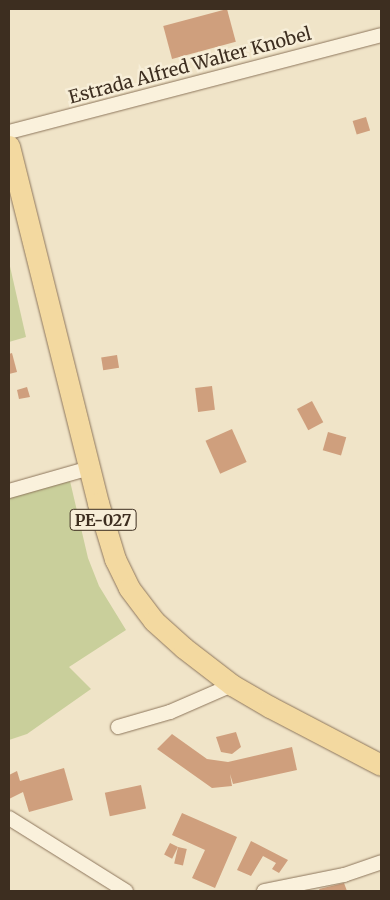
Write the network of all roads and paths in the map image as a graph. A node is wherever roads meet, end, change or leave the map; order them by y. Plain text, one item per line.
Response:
1 (381, 35) edge
2 (9, 132) edge
3 (9, 146) edge
4 (90, 468) junction
5 (9, 491) edge
6 (232, 685) junction
7 (118, 728) dead end
8 (381, 765) edge
9 (9, 818) edge
10 (381, 862) edge
11 (126, 891) edge
12 (264, 891) edge

1 - 2 street, Estrada Alfred Walter Knobel
3 - 4 main road, PE-027
4 - 5 street
4 - 6 main road, PE-027
6 - 7 street
6 - 8 main road, PE-027
9 - 11 street
10 - 12 street

